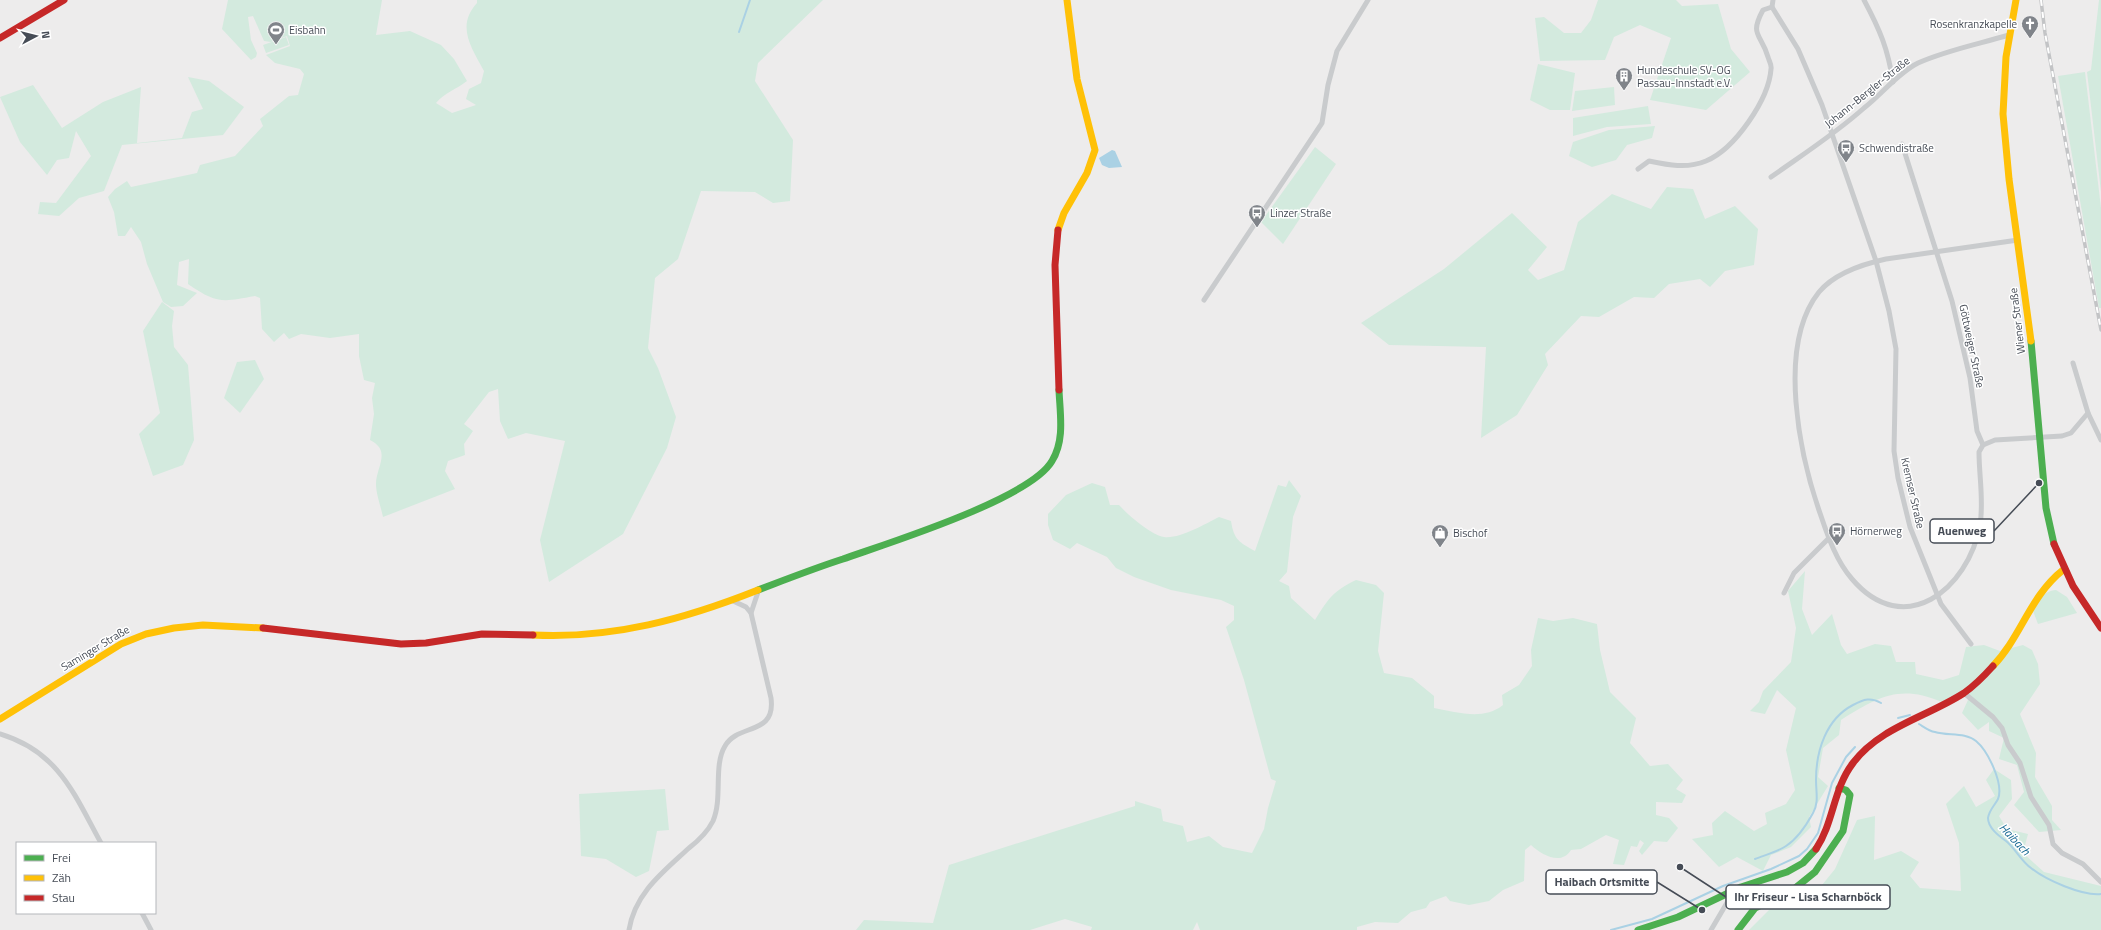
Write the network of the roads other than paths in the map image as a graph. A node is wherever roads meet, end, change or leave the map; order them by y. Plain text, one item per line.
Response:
1 (64, 0) edge
2 (1067, 0) edge
3 (1368, 0) edge
4 (1773, 0) edge
5 (1864, 0) edge
6 (2016, 0) edge
7 (1772, 7) junction
8 (2009, 35) junction
9 (0, 38) edge
10 (1893, 82) junction
11 (1832, 134) junction
12 (1902, 144) dead end
13 (1638, 169) dead end
14 (1771, 177) dead end
15 (2018, 240) junction
16 (1937, 252) junction
17 (1876, 261) junction
18 (1204, 300) dead end
19 (2073, 363) dead end
20 (2088, 413) junction
21 (2041, 437) junction
22 (2101, 440) edge
23 (1983, 445) junction
24 (1829, 538) junction
25 (2063, 570) junction
26 (759, 589) junction
27 (1784, 593) dead end
28 (1937, 595) junction
29 (731, 600) junction
30 (751, 613) junction
31 (2101, 628) edge
32 (1971, 644) dead end
33 (1964, 693) junction
34 (0, 719) edge
35 (0, 734) edge
36 (1839, 788) junction
37 (100, 842) edge
38 (2101, 882) edge
39 (1727, 893) junction
40 (143, 914) edge
41 (152, 930) edge
42 (629, 930) edge
43 (1638, 930) edge
44 (1711, 930) edge
45 (1738, 930) edge

1 - 9 street
2 - 26 street, Saminger Straße
3 - 18 street
4 - 7 street
5 - 10 street
6 - 8 street, Wiener Straße
7 - 11 street
7 - 13 street
8 - 10 street, Johann-Bergler-Straße
8 - 15 street, Wiener Straße
10 - 11 street, Johann-Bergler-Straße
11 - 14 street, Johann-Bergler-Straße
11 - 17 street
12 - 16 street, Göttweiger Straße
15 - 16 street
15 - 21 street, Wiener Straße
16 - 17 street
16 - 23 street, Göttweiger Straße
17 - 24 street
17 - 28 street, Kremser Straße
19 - 20 street
20 - 21 street
20 - 22 street
21 - 23 street
21 - 25 street, Wiener Straße
23 - 28 street
24 - 27 street
24 - 28 street
25 - 31 street, Wiener Straße
25 - 33 street
26 - 29 street, Saminger Straße
26 - 30 street
28 - 32 street, Kremser Straße
29 - 30 street
29 - 34 street, Saminger Straße
30 - 42 street
33 - 36 street
33 - 38 street
35 - 37 street
36 - 39 street
36 - 45 street
39 - 43 street
39 - 44 street
40 - 41 street

